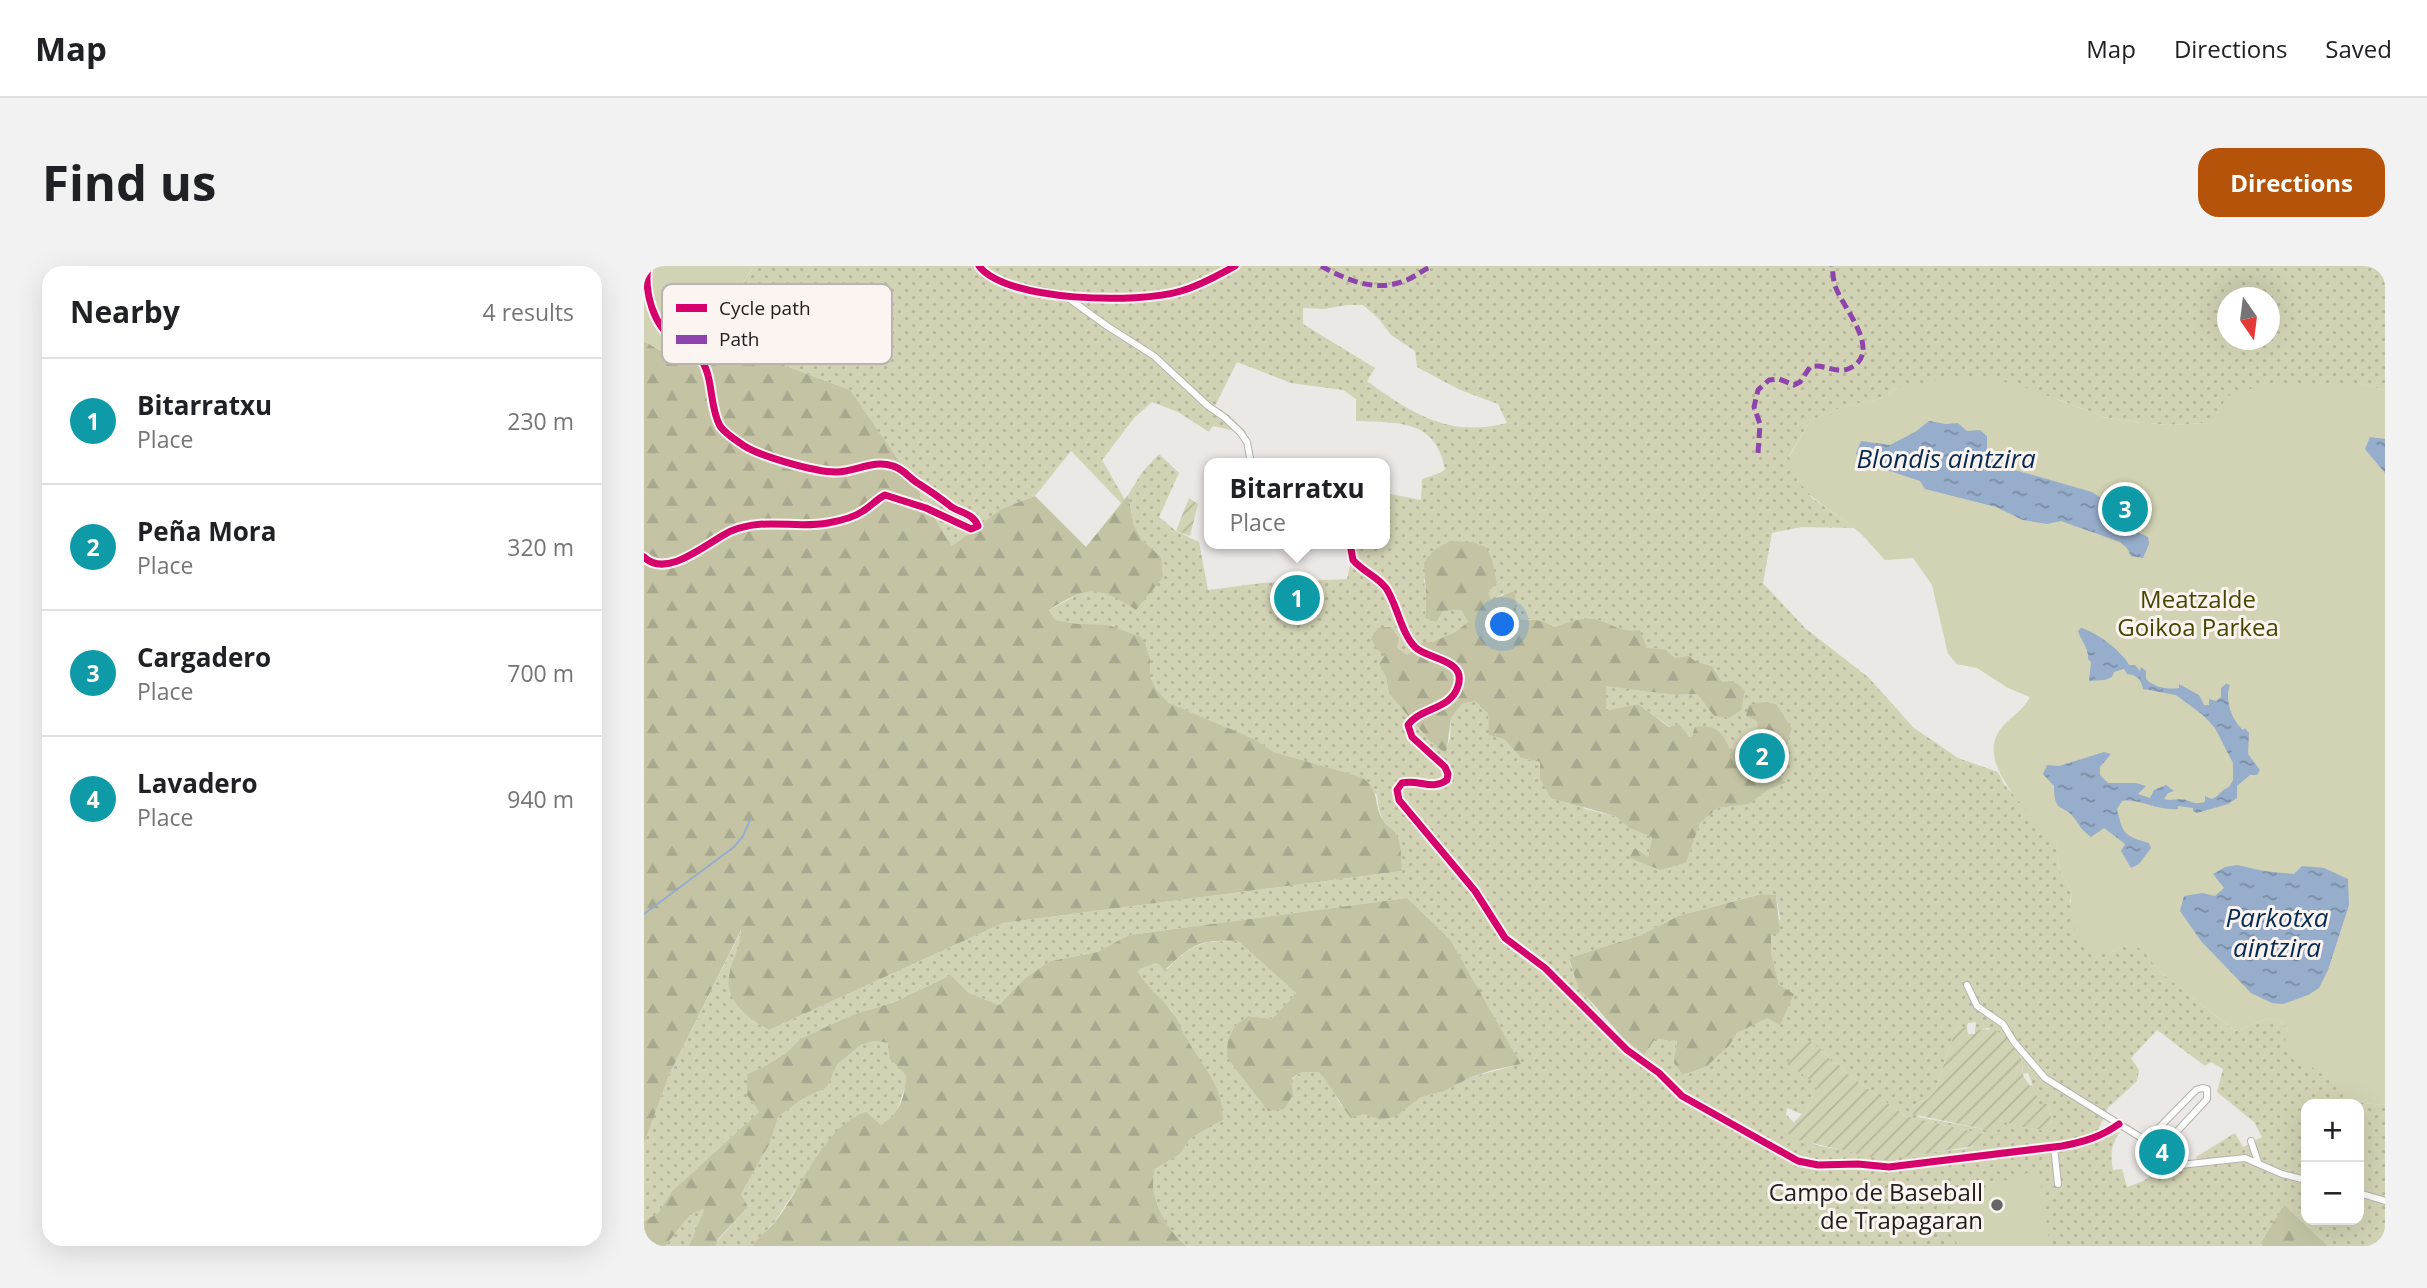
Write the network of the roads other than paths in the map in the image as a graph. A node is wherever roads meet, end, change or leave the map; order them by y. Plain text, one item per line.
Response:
1 (648, 266) edge
2 (979, 266) edge
3 (662, 328) edge
4 (704, 364) edge
5 (1250, 458) edge
6 (1351, 549) edge
7 (644, 557) edge
8 (1967, 985) dead end
9 (2119, 1124) junction
10 (2251, 1141) dead end
11 (2145, 1142) junction
12 (2054, 1147) junction
13 (2153, 1153) junction
14 (2258, 1162) junction
15 (2301, 1179) edge
16 (2058, 1184) dead end
17 (2364, 1195) edge
18 (2385, 1201) edge

1 - 3 street
2 - 5 street
4 - 7 street
6 - 12 street
8 - 9 street
9 - 11 street
9 - 12 street
10 - 14 street
11 - 13 street
11 - 13 street
12 - 16 street
13 - 14 street
14 - 15 street
17 - 18 street

